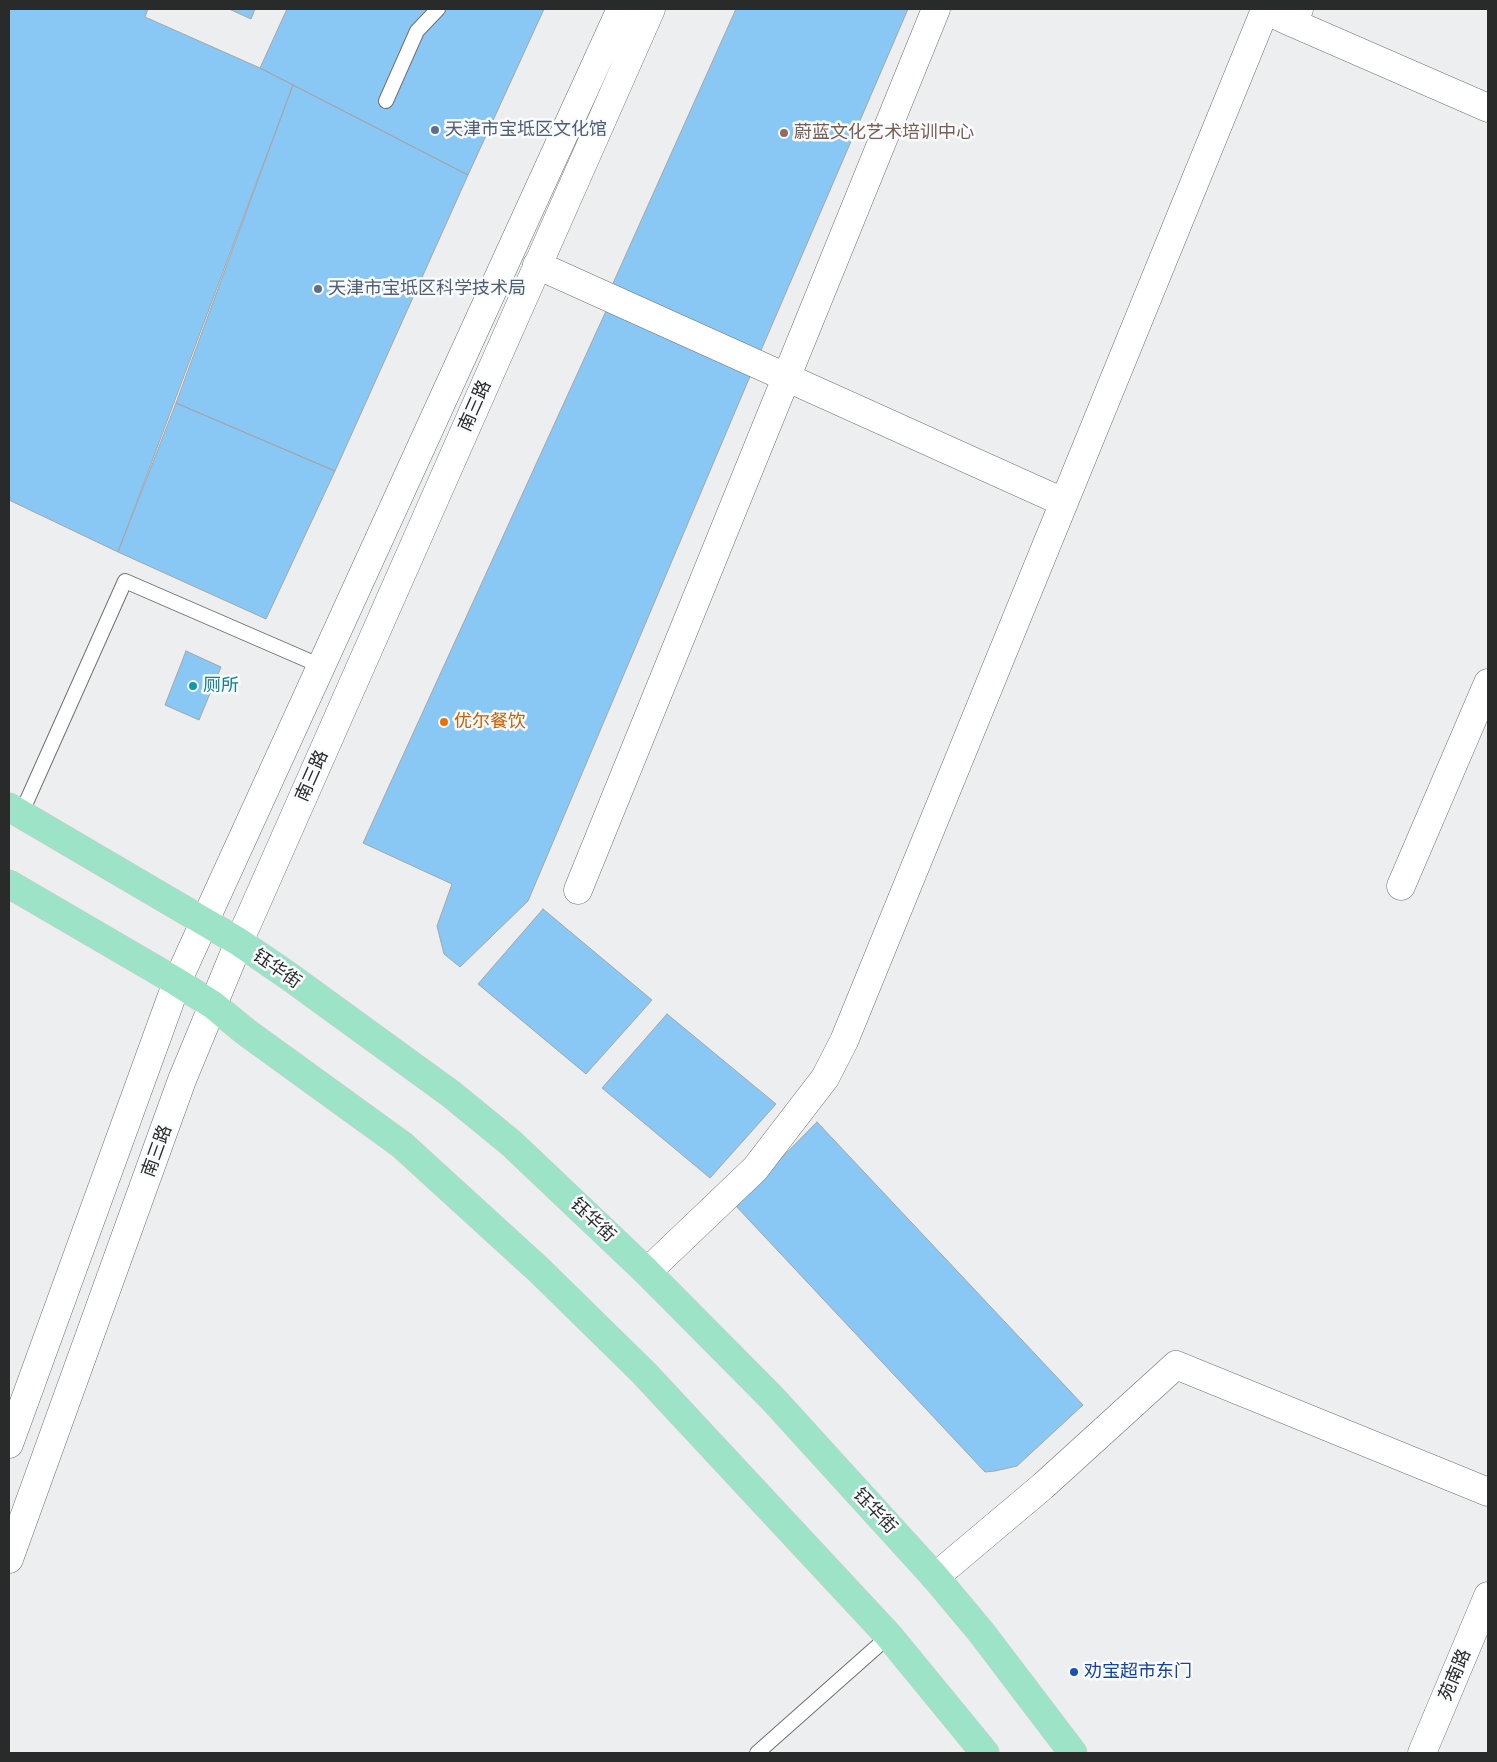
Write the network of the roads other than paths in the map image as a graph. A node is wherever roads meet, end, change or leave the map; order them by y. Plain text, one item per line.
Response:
1 (438, 9) edge
2 (621, 9) edge
3 (651, 9) edge
4 (936, 9) edge
5 (1296, 16) edge
6 (386, 101) dead end
7 (1488, 108) edge
8 (537, 265) junction
9 (786, 378) junction
10 (1063, 502) junction
11 (321, 666) junction
12 (1488, 683) edge
13 (15, 810) edge
14 (9, 884) edge
15 (1401, 886) dead end
16 (578, 890) dead end
17 (204, 921) junction
18 (239, 942) junction
19 (177, 982) junction
20 (212, 1005) junction
21 (647, 1272) junction
22 (9, 1444) edge
23 (1488, 1492) edge
24 (9, 1559) edge
25 (936, 1576) junction
26 (1488, 1596) edge
27 (889, 1636) junction
28 (757, 1753) edge
29 (985, 1753) edge
30 (1073, 1753) edge
31 (1422, 1753) edge

1 - 6 lane
2 - 11 street, 南三路
3 - 8 street, 南三路
4 - 9 street
5 - 7 street
5 - 10 street
8 - 9 street
8 - 18 street, 南三路
9 - 10 street
9 - 16 street
10 - 21 street
11 - 13 lane
11 - 17 street, 南三路
12 - 15 street
13 - 17 main road, 钰华街
14 - 19 main road
17 - 18 main road, 钰华街
17 - 19 street, 南三路
18 - 20 street, 南三路
18 - 21 main road, 钰华街
19 - 20 main road
19 - 22 street, 南三路
20 - 24 street, 南三路
20 - 27 main road
21 - 25 main road, 钰华街
23 - 25 street
25 - 30 main road, 钰华街
26 - 31 street, 苑南路
27 - 28 lane
27 - 29 main road

